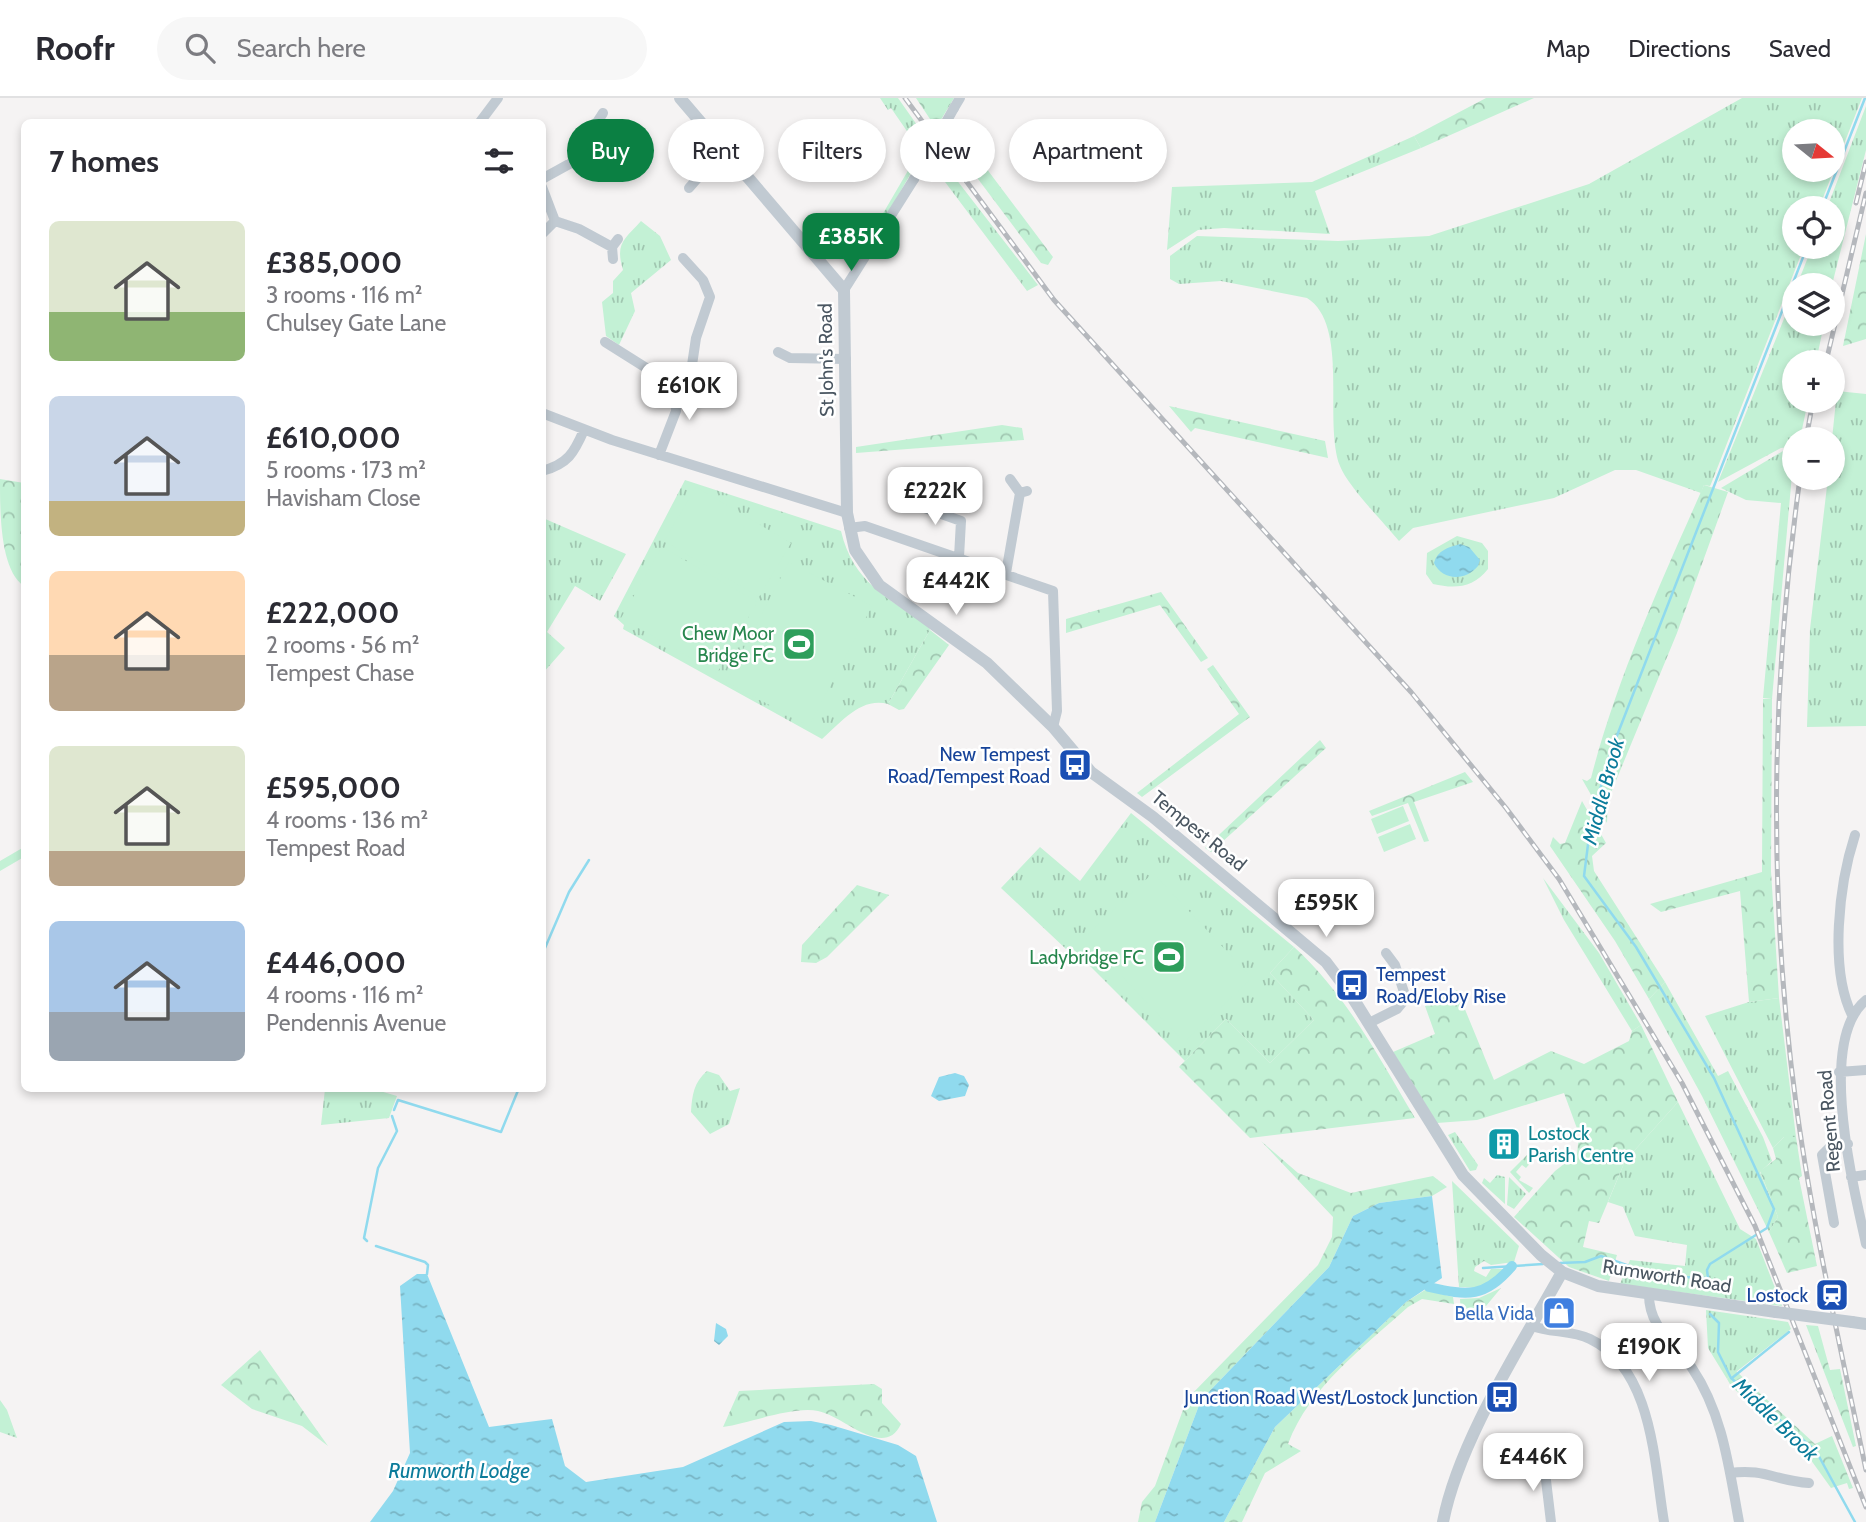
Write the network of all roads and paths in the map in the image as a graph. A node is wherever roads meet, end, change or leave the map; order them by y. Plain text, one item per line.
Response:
1 (498, 98) edge
2 (680, 98) edge
3 (960, 98) edge
4 (603, 113) dead end
5 (482, 119) edge
6 (698, 119) edge
7 (546, 176) edge
8 (693, 182) edge
9 (751, 182) edge
10 (688, 188) dead end
11 (546, 197) edge
12 (555, 221) junction
13 (546, 230) edge
14 (614, 248) dead end
15 (683, 258) dead end
16 (844, 290) junction
17 (605, 342) dead end
18 (778, 352) dead end
19 (846, 359) junction
20 (674, 381) junction
21 (546, 415) edge
22 (584, 430) junction
23 (659, 455) junction
24 (546, 471) edge
25 (1010, 479) dead end
26 (929, 493) dead end
27 (905, 501) dead end
28 (924, 507) junction
29 (847, 513) junction
30 (849, 528) junction
31 (959, 557) junction
32 (1006, 573) junction
33 (1054, 727) junction
34 (1856, 835) dead end
35 (1386, 953) dead end
36 (1866, 1000) edge
37 (1852, 1015) junction
38 (1369, 1023) junction
39 (1866, 1070) edge
40 (1839, 1072) junction
41 (1848, 1144) junction
42 (1866, 1175) edge
43 (1851, 1177) junction
44 (1834, 1223) dead end
45 (1866, 1244) edge
46 (1562, 1272) junction
47 (1649, 1295) junction
48 (1866, 1324) edge
49 (1532, 1326) junction
50 (1525, 1457) dead end
51 (1730, 1473) junction
52 (1809, 1483) dead end
53 (1443, 1522) edge
54 (1551, 1522) edge
55 (1664, 1522) edge
56 (1739, 1522) edge

1 - 5 street
2 - 6 street, St John's Road
3 - 16 street, bridge
4 - 7 street
8 - 10 street
9 - 16 street, St John's Road
11 - 12 street
12 - 13 street
12 - 14 street
15 - 20 street
16 - 19 street, St John's Road
17 - 20 street
18 - 19 street
19 - 29 street, St John's Road
20 - 23 street
21 - 22 street
22 - 23 street
22 - 24 street
23 - 29 street
25 - 32 street
26 - 28 street
27 - 28 street
28 - 31 street
29 - 30 street, St John's Road
30 - 31 street
30 - 33 street, Tempest Road
31 - 32 street
32 - 33 street
33 - 38 street, Tempest Road
34 - 37 street
35 - 38 street
36 - 37 street, Regent Road
37 - 40 street, Regent Road
38 - 46 street, Tempest Road
39 - 40 street
40 - 41 street, Regent Road
41 - 43 street, Regent Road
41 - 44 street
42 - 43 street
43 - 45 street, Regent Road
46 - 47 street, Rumworth Road
46 - 49 street
47 - 48 street, Rumworth Road, bridge
47 - 51 street
49 - 53 street
49 - 55 street
50 - 54 street
51 - 52 street
51 - 56 street

